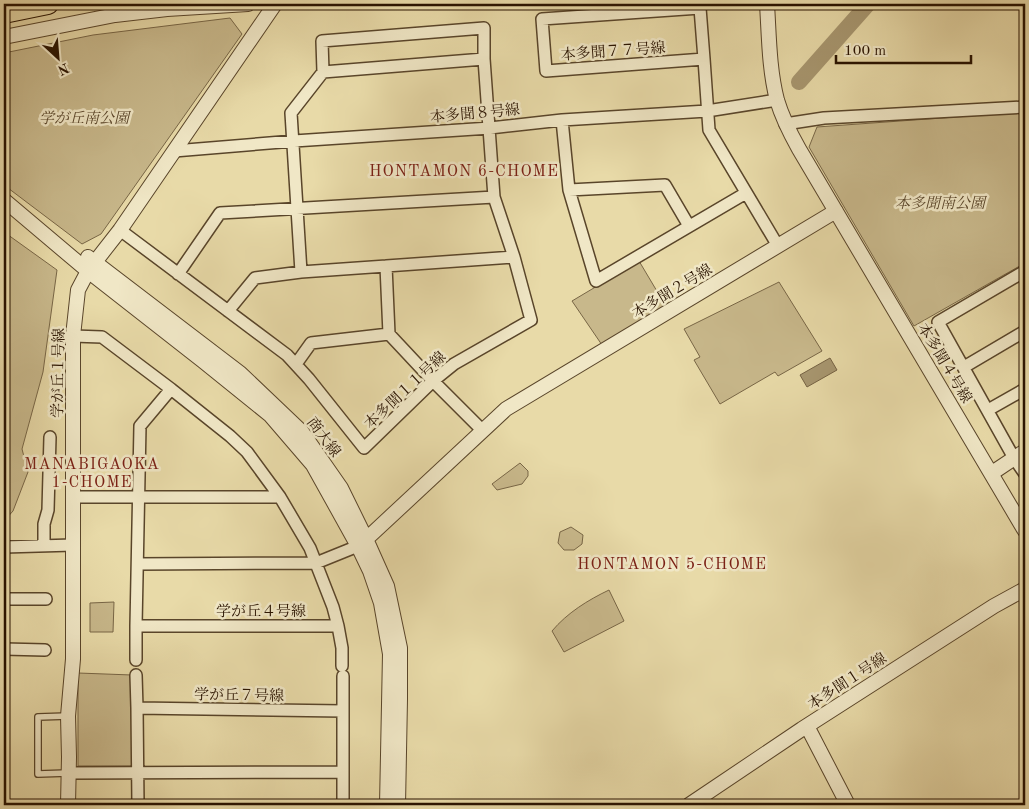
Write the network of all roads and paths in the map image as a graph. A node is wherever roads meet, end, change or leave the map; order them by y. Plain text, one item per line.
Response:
1 (48, 4) edge
2 (248, 4) edge
3 (275, 4) edge
4 (767, 4) edge
5 (4, 13) edge
6 (4, 37) edge
7 (484, 59) junction
8 (704, 59) junction
9 (323, 72) junction
10 (777, 100) junction
11 (1025, 107) edge
12 (707, 111) junction
13 (562, 120) junction
14 (785, 124) junction
15 (490, 128) junction
16 (294, 141) junction
17 (174, 151) junction
18 (569, 190) junction
19 (746, 193) junction
20 (494, 197) junction
21 (4, 200) edge
22 (298, 208) junction
23 (836, 211) junction
24 (689, 226) junction
25 (120, 230) junction
26 (778, 246) junction
27 (514, 257) junction
28 (91, 266) junction
29 (386, 266) junction
30 (1025, 270) edge
31 (301, 272) junction
32 (178, 274) junction
33 (228, 312) junction
34 (1025, 330) edge
35 (388, 334) junction
36 (73, 336) junction
37 (296, 364) junction
38 (964, 367) junction
39 (433, 381) junction
40 (1025, 388) edge
41 (171, 389) junction
42 (988, 410) junction
43 (482, 430) junction
44 (50, 437) dead end
45 (1020, 455) edge
46 (992, 473) junction
47 (1025, 474) edge
48 (73, 496) junction
49 (138, 496) junction
50 (280, 497) junction
51 (1025, 532) edge
52 (362, 543) junction
53 (73, 545) junction
54 (44, 546) junction
55 (4, 547) edge
56 (316, 563) junction
57 (138, 564) junction
58 (1025, 589) edge
59 (4, 599) edge
60 (46, 599) dead end
61 (136, 626) junction
62 (338, 626) junction
63 (4, 649) edge
64 (45, 650) dead end
65 (136, 660) dead end
66 (136, 675) dead end
67 (137, 708) junction
68 (343, 711) junction
69 (68, 716) junction
70 (807, 726) junction
71 (343, 772) junction
72 (68, 773) junction
73 (138, 773) junction
74 (68, 805) edge
75 (138, 805) edge
76 (343, 805) edge
77 (387, 805) edge
78 (398, 805) edge
79 (689, 805) edge
80 (848, 805) edge

1 - 5 highway
2 - 6 street
3 - 17 street, 学が丘１号線
4 - 10 street
7 - 9 street
7 - 9 street, 本多聞１１号線
7 - 15 street, 本多聞１１号線
8 - 8 street, 本多聞７７号線
8 - 12 street, 本多聞７７号線
9 - 16 street
10 - 12 street, 本多聞８号線
10 - 14 street
11 - 14 street
12 - 13 street, 本多聞８号線
12 - 19 street, 本多聞７７号線
13 - 15 street, 本多聞８号線
13 - 18 street
14 - 23 street
15 - 16 street, 本多聞８号線
15 - 20 street, 本多聞１１号線
16 - 17 street, 本多聞８号線
16 - 22 street
17 - 25 street, 学が丘１号線
18 - 24 street
18 - 24 street
19 - 24 street
19 - 26 street, 本多聞７７号線
20 - 22 street
20 - 27 street, 本多聞１１号線
21 - 28 street, 商大線
22 - 31 street
22 - 32 street
23 - 26 street, 本多聞２号線
23 - 46 street, 本多聞４号線
25 - 28 street, 学が丘１号線
25 - 32 street, 本多聞１１号線
26 - 43 street, 本多聞２号線
27 - 29 street
27 - 39 street, 本多聞１１号線
28 - 36 street, 学が丘１号線
28 - 52 street, 商大線
29 - 31 street
29 - 35 street
30 - 38 street
31 - 33 street
32 - 33 street, 本多聞１１号線
33 - 37 street, 本多聞１１号線
34 - 38 street
35 - 37 street
35 - 39 street
36 - 41 street
36 - 48 street, 学が丘１号線
37 - 39 street, 本多聞１１号線
38 - 42 street
39 - 43 street
40 - 42 street
41 - 49 street
41 - 50 street
42 - 45 street
43 - 52 street, 本多聞２号線
44 - 54 street
45 - 46 street
45 - 47 street
46 - 51 street, 本多聞４号線
48 - 49 street
48 - 53 street, 学が丘１号線
49 - 50 street
49 - 57 street
50 - 56 street
52 - 56 street
52 - 77 street, 商大線
52 - 78 street, 商大線
53 - 54 street
53 - 69 street, 学が丘１号線
54 - 55 street
56 - 57 street
56 - 62 street
57 - 61 street
58 - 70 street, 本多聞１号線
59 - 60 street
61 - 62 street, 学が丘４号線
61 - 65 street
62 - 68 street
63 - 64 street
66 - 67 street
67 - 68 street, 学が丘７号線
67 - 73 street
68 - 71 street
69 - 72 street, 学が丘１号線
69 - 72 lane
70 - 79 street, 本多聞１号線
70 - 80 street
71 - 73 street
71 - 76 street
72 - 73 street
72 - 74 street, 学が丘１号線
73 - 75 street

